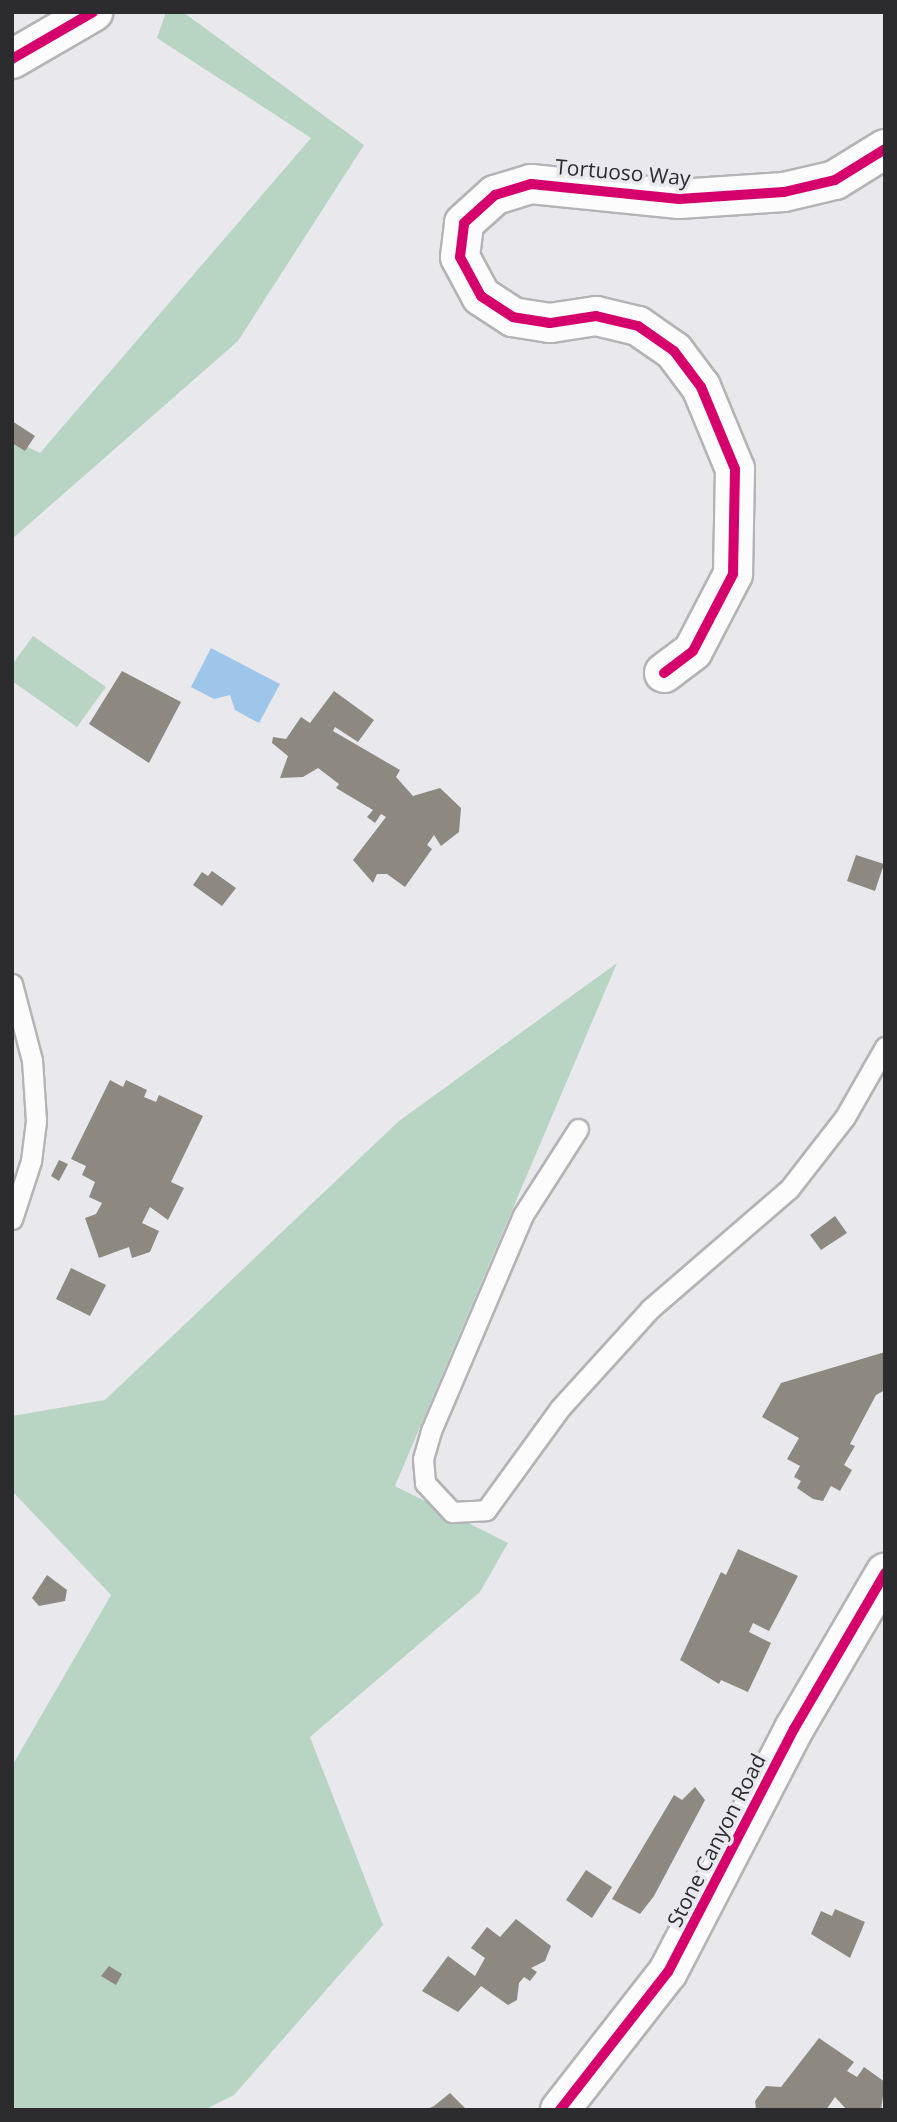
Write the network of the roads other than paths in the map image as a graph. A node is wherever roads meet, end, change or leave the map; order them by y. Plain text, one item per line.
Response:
1 (93, 12) edge
2 (12, 59) edge
3 (884, 153) edge
4 (664, 673) dead end
5 (12, 984) edge
6 (885, 1047) edge
7 (578, 1129) dead end
8 (12, 1219) edge
9 (885, 1573) edge
10 (560, 2110) edge

1 - 2 street
3 - 4 street, Tortuoso Way
5 - 8 lane
6 - 7 lane
9 - 10 street, Stone Canyon Road

